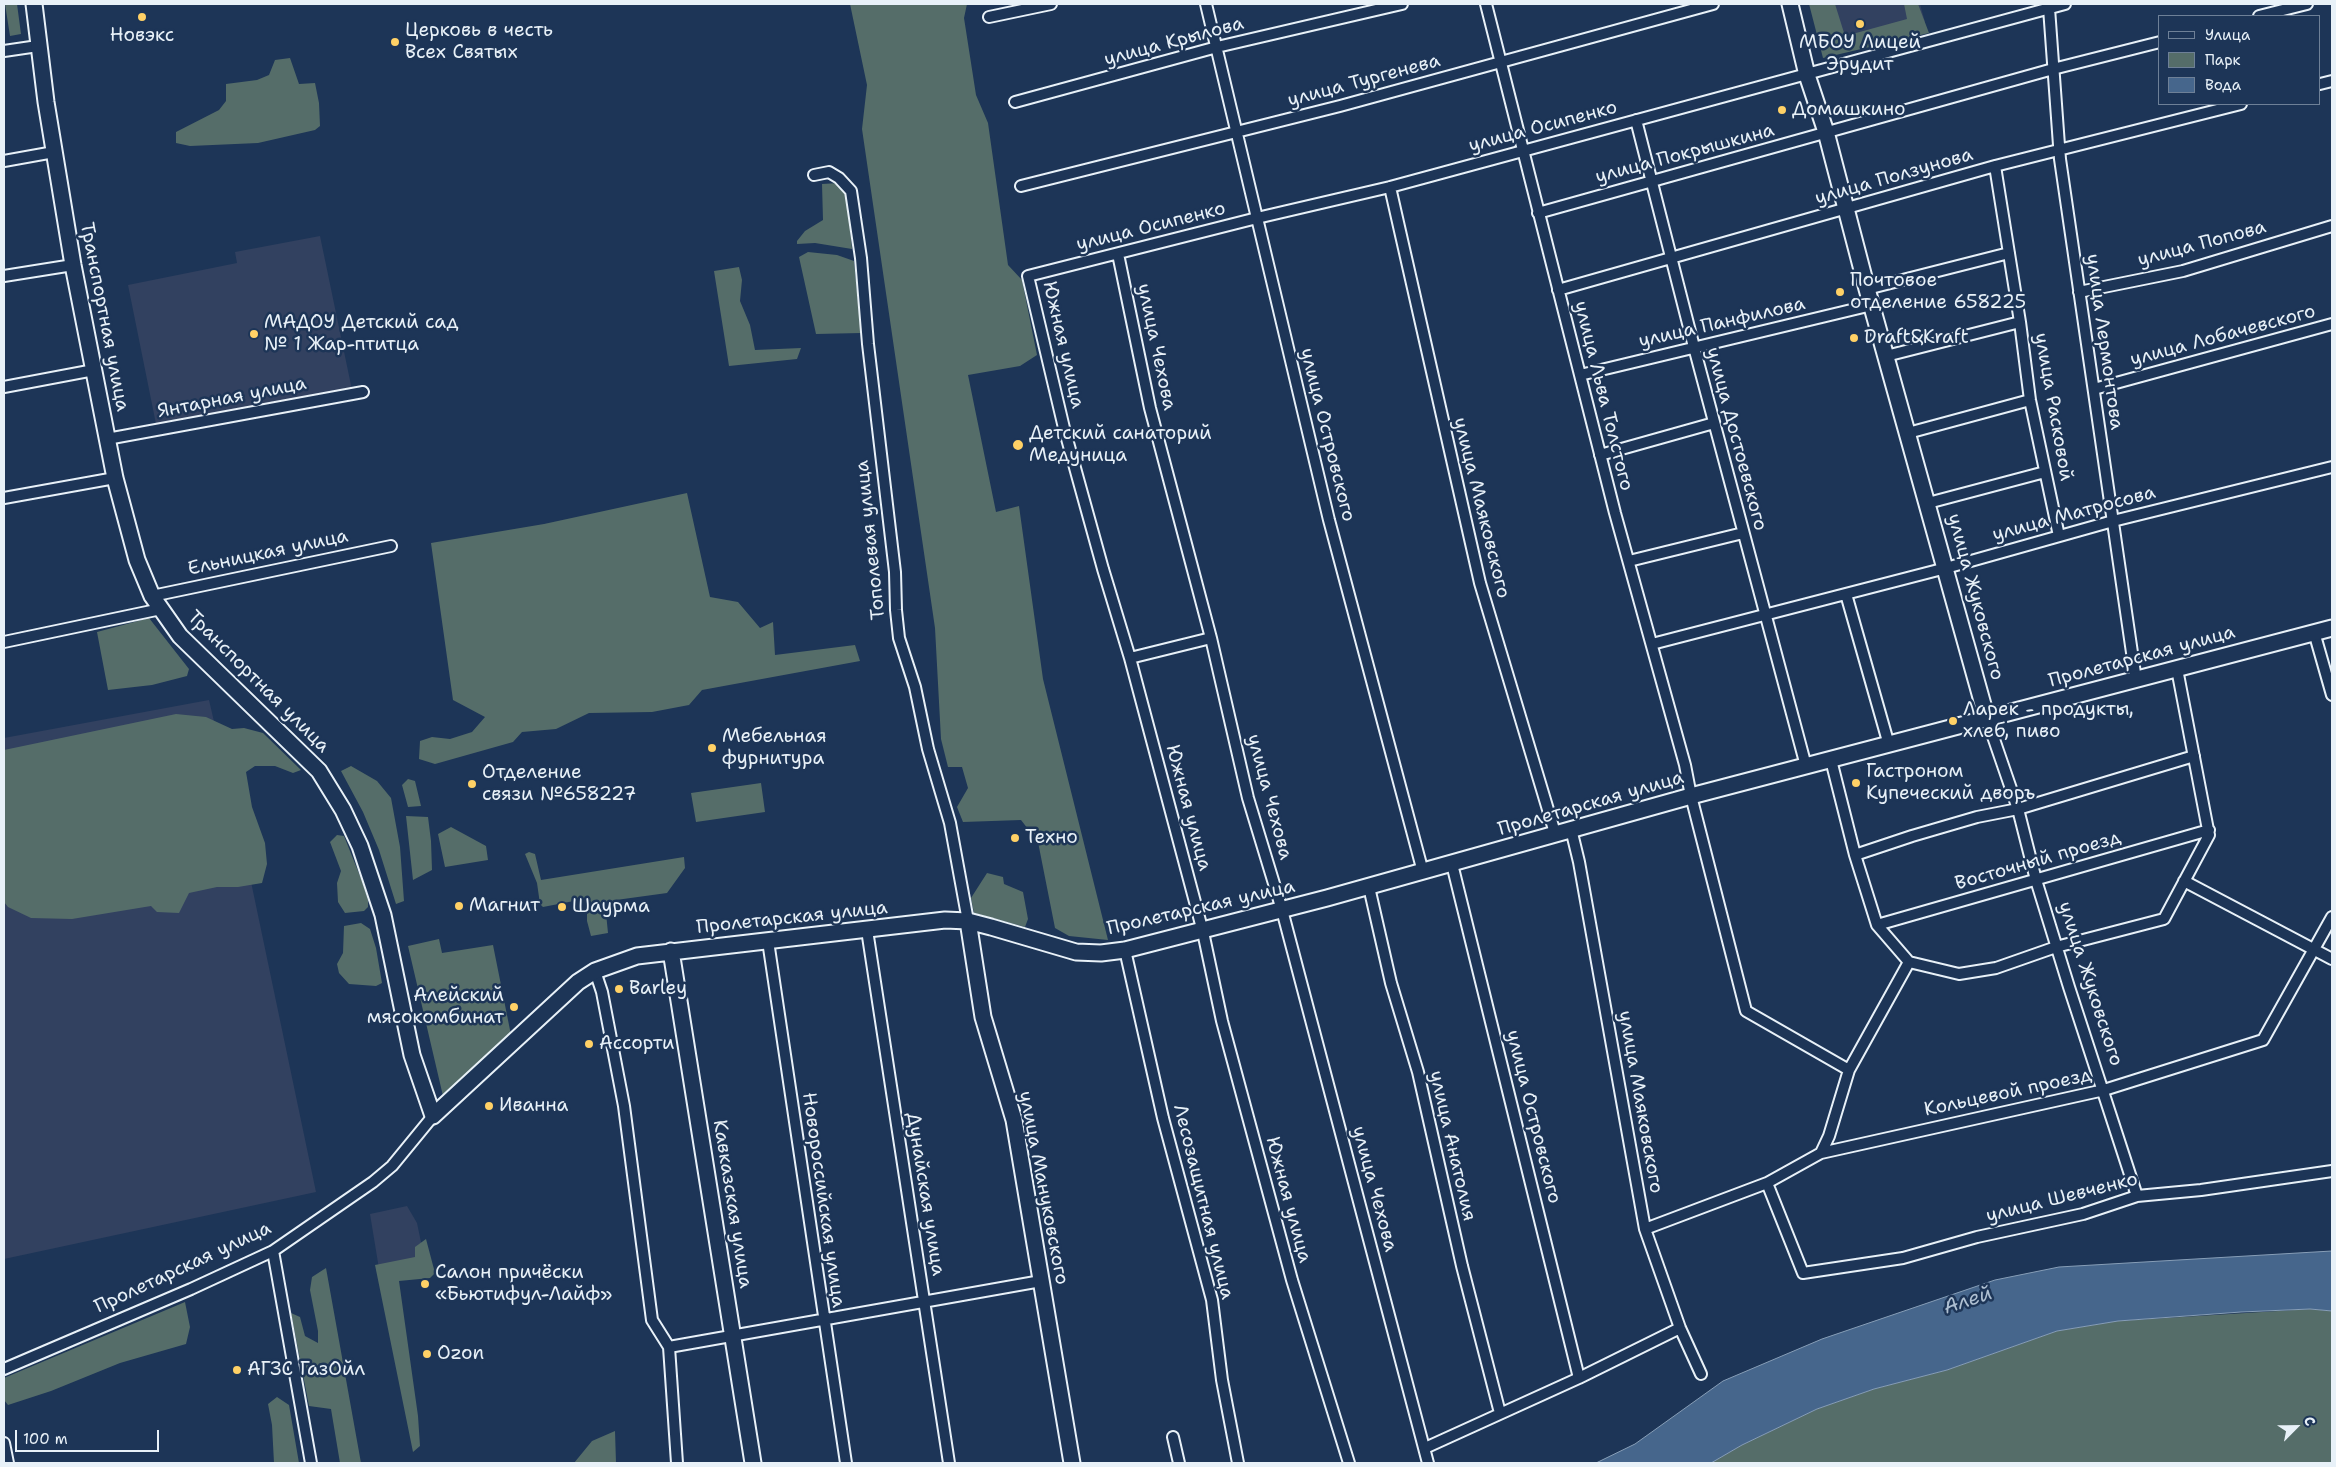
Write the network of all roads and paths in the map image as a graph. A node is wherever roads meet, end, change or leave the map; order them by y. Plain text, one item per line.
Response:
1 (34, 4) edge
2 (1051, 4) edge
3 (1206, 4) edge
4 (1402, 4) edge
5 (1486, 4) edge
6 (1714, 4) edge
7 (1790, 4) edge
8 (2065, 4) edge
9 (2307, 4) edge
10 (2049, 8) junction
11 (2263, 15) edge
12 (989, 17) dead end
13 (2158, 43) edge
14 (38, 46) junction
15 (1217, 47) junction
16 (4, 51) edge
17 (1501, 62) junction
18 (2053, 70) junction
19 (1807, 75) junction
20 (1015, 102) dead end
21 (2237, 105) edge
22 (1636, 120) junction
23 (1238, 132) junction
24 (1826, 132) junction
25 (2059, 150) junction
26 (1522, 151) junction
27 (54, 152) junction
28 (4, 160) edge
29 (1995, 166) junction
30 (814, 175) dead end
31 (1651, 181) junction
32 (1021, 186) dead end
33 (1390, 187) junction
34 (1846, 209) junction
35 (1538, 213) junction
36 (1257, 218) junction
37 (2332, 226) edge
38 (2009, 253) junction
39 (1118, 254) junction
40 (1671, 257) junction
41 (73, 265) junction
42 (4, 276) edge
43 (1028, 276) joint
44 (1558, 290) junction
45 (1867, 290) junction
46 (2079, 292) junction
47 (1872, 305) junction
48 (2020, 322) junction
49 (2332, 324) edge
50 (1694, 348) junction
51 (1886, 356) junction
52 (94, 370) junction
53 (1580, 374) junction
54 (4, 387) edge
55 (2094, 389) junction
56 (363, 392) dead end
57 (2030, 400) junction
58 (1714, 423) junction
59 (1908, 433) junction
60 (107, 439) junction
61 (1600, 455) junction
62 (2332, 467) edge
63 (2046, 472) junction
64 (115, 478) junction
65 (4, 498) edge
66 (1928, 503) junction
67 (2113, 521) junction
68 (1743, 533) junction
69 (2059, 536) junction
70 (390, 546) dead end
71 (1629, 561) junction
72 (1946, 568) junction
73 (1846, 594) junction
74 (152, 596) junction
75 (161, 609) junction
76 (1765, 615) junction
77 (2332, 628) edge
78 (2314, 632) junction
79 (1211, 638) junction
80 (4, 642) edge
81 (1652, 644) junction
82 (1130, 658) junction
83 (2176, 669) junction
84 (2136, 680) junction
85 (2332, 695) edge
86 (1987, 719) junction
87 (1889, 745) junction
88 (2194, 756) junction
89 (1831, 760) junction
90 (1806, 766) junction
91 (1691, 796) junction
92 (2018, 809) junction
93 (1572, 829) junction
94 (2209, 830) junction
95 (1555, 833) junction
96 (1855, 856) junction
97 (1452, 864) junction
98 (1423, 872) junction
99 (2036, 880) junction
100 (2184, 881) junction
101 (1369, 887) junction
102 (1282, 910) junction
103 (2332, 917) edge
104 (968, 922) junction
105 (1878, 925) junction
106 (867, 930) junction
107 (1203, 932) junction
108 (768, 941) junction
109 (2056, 947) junction
110 (2314, 949) junction
111 (1125, 950) junction
112 (671, 951) junction
113 (2332, 959) edge
114 (1909, 962) junction
115 (595, 971) junction
116 (1849, 1070) junction
117 (2104, 1090) junction
118 (433, 1116) junction
119 (1822, 1153) junction
120 (2332, 1171) edge
121 (1767, 1183) junction
122 (2137, 1196) junction
123 (1644, 1229) junction
124 (274, 1251) junction
125 (1041, 1281) junction
126 (923, 1303) junction
127 (823, 1318) junction
128 (1680, 1328) junction
129 (733, 1335) junction
130 (669, 1347) junction
131 (4, 1370) edge
132 (1700, 1374) dead end
133 (1579, 1378) junction
134 (1500, 1413) junction
135 (1172, 1437) dead end
136 (4, 1443) edge
137 (1426, 1448) junction
138 (8, 1463) edge
139 (311, 1463) edge
140 (677, 1463) edge
141 (753, 1463) edge
142 (846, 1463) edge
143 (950, 1463) edge
144 (1072, 1463) edge
145 (1179, 1463) edge
146 (1238, 1463) edge
147 (1349, 1463) edge
148 (1428, 1463) edge

1 - 14 street, Транспортная улица
2 - 12 street
3 - 15 street, улица Островского
4 - 15 street, улица Крылова
5 - 17 street, улица Льва Толстого
6 - 17 street, улица Тургенева
7 - 19 street, улица Жуковского
8 - 10 street, улица Осипенко
9 - 11 street
10 - 18 street, улица Лермонтова
10 - 19 street, улица Осипенко
13 - 18 street, улица Покрышкина
14 - 16 street
14 - 27 street, Транспортная улица
15 - 20 street, улица Крылова
15 - 23 street, улица Островского
17 - 23 street, улица Тургенева
17 - 26 street, улица Льва Толстого
18 - 24 street, улица Покрышкина
18 - 25 street, улица Лермонтова
19 - 22 street, улица Осипенко
19 - 24 street, улица Жуковского
21 - 25 street, улица Ползунова
22 - 26 street, улица Осипенко
22 - 31 street, улица Достоевского
23 - 32 street, улица Тургенева
23 - 36 street, улица Островского
24 - 31 street, улица Покрышкина
24 - 34 street, улица Жуковского
25 - 29 street, улица Ползунова
25 - 46 street, улица Лермонтова
26 - 33 street, улица Осипенко
26 - 35 street, улица Льва Толстого
27 - 28 street
27 - 41 street, Транспортная улица
29 - 34 street, улица Ползунова
29 - 38 street, улица Расковой
30 - 104 street, Тополевая улица
31 - 35 street, улица Покрышкина
31 - 40 street, улица Достоевского
33 - 36 street, улица Осипенко
33 - 95 street, улица Маяковского
34 - 40 street, улица Ползунова
34 - 45 street, улица Жуковского
35 - 44 street, улица Льва Толстого
36 - 39 street, улица Осипенко
36 - 98 street, улица Островского
37 - 46 street, улица Попова
38 - 45 street
38 - 48 street, улица Расковой
39 - 43 street, улица Осипенко
39 - 79 street, улица Чехова
40 - 44 street, улица Ползунова
40 - 50 street, улица Достоевского
41 - 42 street
41 - 52 street, Транспортная улица
43 - 82 street, Южная улица
44 - 53 street, улица Льва Толстого
45 - 47 street, улица Жуковского
46 - 55 street, улица Лермонтова
47 - 50 street, улица Панфилова
47 - 51 street, улица Жуковского
48 - 51 street
48 - 57 street, улица Расковой
49 - 55 street, улица Лобачевского
50 - 53 street, улица Панфилова
50 - 58 street, улица Достоевского
51 - 59 street, улица Жуковского
52 - 54 street
52 - 60 street, Транспортная улица
53 - 61 street, улица Льва Толстого
55 - 67 street, улица Лермонтова
56 - 60 street, Янтарная улица
57 - 59 street
57 - 63 street, улица Расковой
58 - 61 street
58 - 68 street, улица Достоевского
59 - 66 street, улица Жуковского
60 - 64 street, Транспортная улица
61 - 71 street, улица Льва Толстого
62 - 67 street, улица Матросова
63 - 66 street
63 - 69 street, улица Расковой
64 - 65 street
64 - 74 street, Транспортная улица
66 - 72 street, улица Жуковского
67 - 69 street, улица Матросова
67 - 84 street, улица Лермонтова
68 - 71 street
68 - 76 street, улица Достоевского
69 - 72 street, улица Матросова
70 - 74 street, Ельницкая улица
71 - 81 street, улица Льва Толстого
72 - 73 street, улица Матросова
72 - 86 street, улица Жуковского
73 - 76 street, улица Матросова
73 - 87 street
74 - 75 street, Транспортная улица
75 - 80 street
75 - 118 street, Транспортная улица
76 - 81 street, улица Матросова
76 - 90 street, улица Достоевского
77 - 78 street, Пролетарская улица
78 - 83 street, Пролетарская улица
78 - 85 street
79 - 82 street
79 - 102 street, улица Чехова
81 - 91 street, улица Льва Толстого
82 - 107 street, Южная улица
83 - 84 street, Пролетарская улица
83 - 88 street
84 - 86 street, Пролетарская улица
86 - 87 street, Пролетарская улица
86 - 92 street, улица Жуковского
87 - 89 street, Пролетарская улица
88 - 92 street
88 - 94 street
89 - 90 street, Пролетарская улица
89 - 96 street
90 - 91 street, Пролетарская улица
91 - 93 street, Пролетарская улица
91 - 116 street, улица Льва Толстого
92 - 96 street
92 - 99 street, улица Жуковского
93 - 95 street, Пролетарская улица
93 - 123 street, улица Маяковского
94 - 99 street, Восточный проезд
94 - 100 street
95 - 97 street, Пролетарская улица
96 - 105 street
97 - 98 street, Пролетарская улица
97 - 133 street, улица Островского
98 - 101 street, Пролетарская улица
99 - 105 street, Восточный проезд
99 - 109 street, улица Жуковского
100 - 109 street
100 - 110 street
101 - 102 street, Пролетарская улица
101 - 134 street, улица Анатолия
102 - 107 street, Пролетарская улица
102 - 137 street, улица Чехова
103 - 110 street, Кольцевой проезд
104 - 106 street, Пролетарская улица
104 - 111 street, Пролетарская улица
104 - 125 street, улица Мануковского
105 - 114 street
106 - 108 street, Пролетарская улица
106 - 126 street, Дунайская улица
107 - 111 street, Пролетарская улица
107 - 147 street, Южная улица
108 - 112 street, Пролетарская улица
108 - 127 street, Новороссийская улица
109 - 114 street
109 - 117 street, улица Жуковского
110 - 113 street
110 - 117 street, Кольцевой проезд
111 - 146 street, Лесозащитная улица
112 - 115 street, Пролетарская улица
112 - 129 street, Кавказская улица
114 - 116 street
115 - 118 street, Пролетарская улица
115 - 130 street
116 - 119 street
117 - 119 street, Кольцевой проезд
117 - 122 street, улица Жуковского
118 - 124 street, Пролетарская улица
119 - 121 street, Кольцевой проезд
120 - 122 street, улица Шевченко
121 - 122 street, улица Шевченко
121 - 123 street, Кольцевой проезд
123 - 128 street, улица Маяковского
124 - 131 street, Пролетарская улица
124 - 139 street
125 - 126 street
125 - 144 street, улица Мануковского
126 - 127 street
126 - 143 street, Дунайская улица
127 - 129 street
127 - 142 street, Новороссийская улица
128 - 132 street, улица Маяковского
128 - 133 street
129 - 130 street
129 - 141 street, Кавказская улица
130 - 140 street
133 - 134 street
134 - 137 street
135 - 145 street
136 - 138 street
137 - 148 street, улица Чехова

